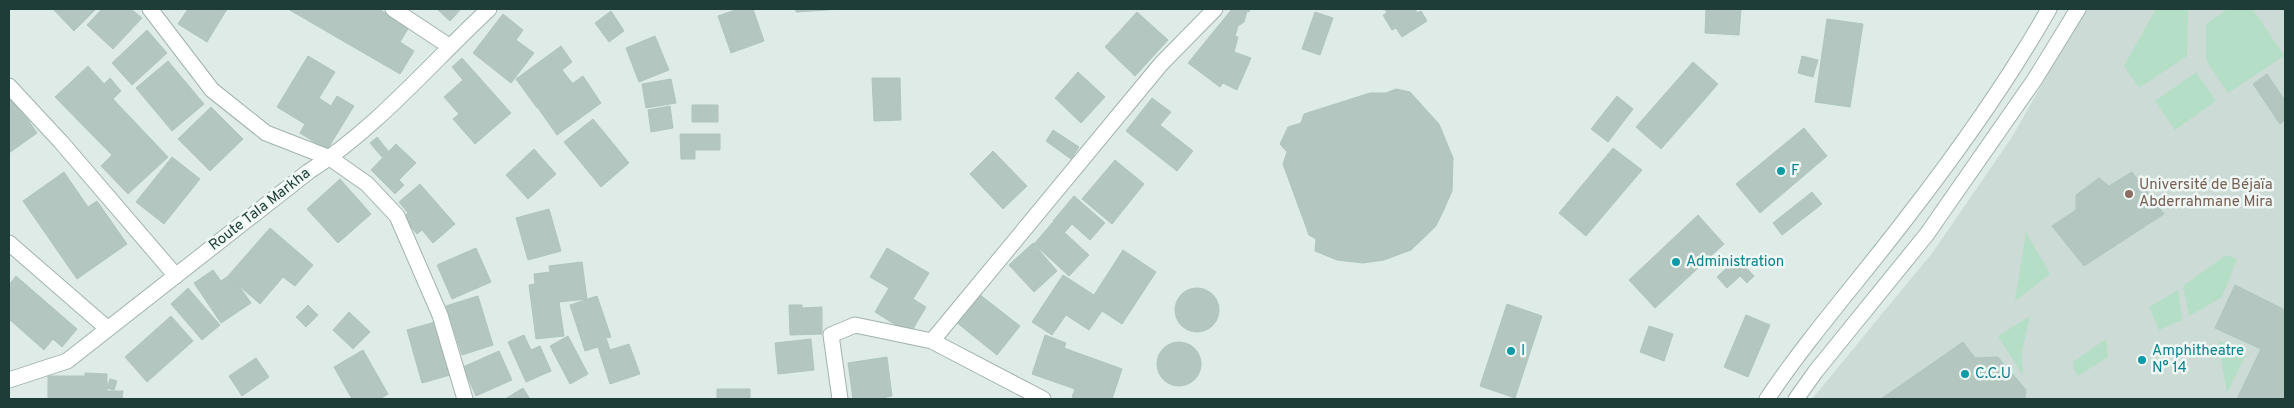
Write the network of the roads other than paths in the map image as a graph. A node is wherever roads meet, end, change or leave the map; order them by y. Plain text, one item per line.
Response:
1 (150, 9) edge
2 (393, 9) edge
3 (489, 9) edge
4 (1214, 9) edge
5 (2049, 9) edge
6 (2078, 9) edge
7 (449, 46) junction
8 (9, 86) edge
9 (330, 158) junction
10 (9, 243) edge
11 (176, 276) junction
12 (108, 330) junction
13 (932, 341) junction
14 (9, 380) edge
15 (465, 399) edge
16 (840, 399) edge
17 (1043, 399) edge
18 (1766, 399) edge
19 (1796, 399) edge

1 - 9 street
2 - 7 street
3 - 7 street, Route Tala Markha
4 - 13 street
5 - 18 street
6 - 19 street
7 - 9 street, Route Tala Markha
8 - 11 street
9 - 11 street, Route Tala Markha
9 - 15 street
10 - 12 street
11 - 12 street, Route Tala Markha
12 - 14 street, Route Tala Markha
13 - 16 street
13 - 17 street

